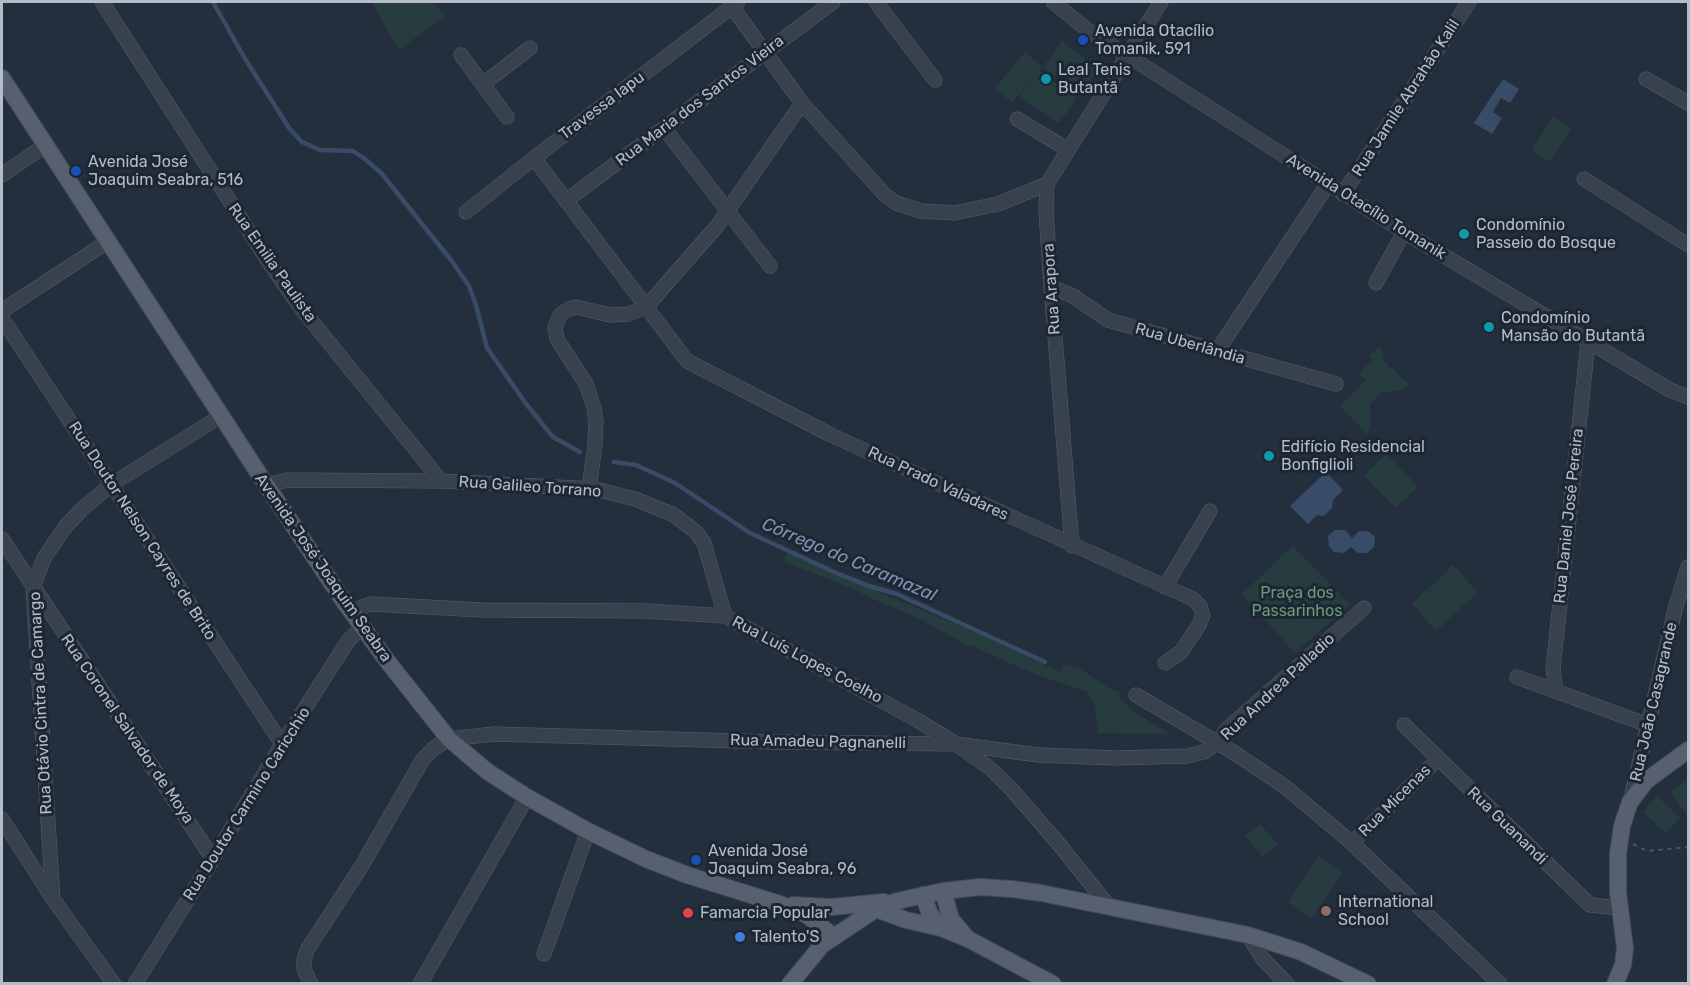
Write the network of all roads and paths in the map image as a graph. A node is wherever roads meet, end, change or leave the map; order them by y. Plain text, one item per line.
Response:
1 (102, 2) edge
2 (833, 2) edge
3 (876, 2) edge
4 (1053, 2) edge
5 (1161, 2) edge
6 (1469, 2) edge
7 (736, 4) edge
8 (530, 48) dead end
9 (766, 53) junction
10 (1126, 54) junction
11 (461, 55) dead end
12 (2, 78) edge
13 (935, 80) dead end
14 (1646, 80) dead end
15 (483, 84) junction
16 (802, 103) junction
17 (1689, 103) edge
18 (507, 117) dead end
19 (1017, 118) dead end
20 (664, 128) junction
21 (44, 146) junction
22 (1067, 149) junction
23 (534, 158) junction
24 (2, 175) edge
25 (1584, 179) dead end
26 (1047, 184) junction
27 (1328, 184) junction
28 (1343, 194) junction
29 (567, 200) junction
30 (466, 212) dead end
31 (727, 212) junction
32 (1404, 232) junction
33 (107, 242) junction
34 (1689, 245) edge
35 (770, 266) dead end
36 (1376, 283) dead end
37 (1051, 287) junction
38 (646, 306) junction
39 (2, 311) edge
40 (2, 318) edge
41 (1588, 342) junction
42 (1217, 351) junction
43 (1336, 384) dead end
44 (1689, 397) edge
45 (221, 416) junction
46 (441, 481) junction
47 (112, 484) junction
48 (266, 485) junction
49 (589, 489) junction
50 (1210, 511) dead end
51 (2, 539) edge
52 (1072, 546) junction
53 (1689, 567) edge
54 (1165, 587) junction
55 (33, 588) junction
56 (1682, 604) edge
57 (1364, 608) dead end
58 (351, 611) junction
59 (725, 616) junction
60 (362, 627) junction
61 (1165, 663) dead end
62 (1517, 677) dead end
63 (1556, 691) junction
64 (1136, 695) dead end
65 (1404, 725) dead end
66 (1648, 725) junction
67 (450, 739) junction
68 (1217, 743) junction
69 (282, 744) junction
70 (956, 744) junction
71 (1689, 750) edge
72 (1187, 756) joint
73 (1438, 759) junction
74 (527, 797) junction
75 (1630, 802) junction
76 (2, 819) edge
77 (588, 831) junction
78 (1353, 843) junction
79 (1631, 843) dead end
80 (1689, 847) edge
81 (213, 859) junction
82 (943, 891) junction
83 (922, 895) junction
84 (53, 899) junction
85 (897, 901) junction
86 (780, 904) junction
87 (1110, 908) junction
88 (1620, 908) junction
89 (876, 909) junction
90 (941, 928) junction
91 (1248, 935) junction
92 (833, 936) junction
93 (968, 939) junction
94 (544, 954) dead end
95 (1618, 982) edge
96 (114, 984) edge
97 (135, 984) edge
98 (311, 984) edge
99 (420, 984) edge
100 (790, 984) edge
101 (1053, 984) edge
102 (1287, 984) edge
103 (1368, 984) edge
104 (1500, 984) edge

1 - 46 street, Rua Emilia Paulista
2 - 9 street, Rua Maria dos Santos Vieira
3 - 13 street
4 - 10 street, Avenida Otacílio Tomanik
5 - 10 street, Rua Arapora
6 - 28 street, Rua Jamile Abrahão Kalil
7 - 9 street
7 - 23 street, Travessa Iapu
8 - 15 street
9 - 16 street
9 - 20 street, Rua Maria dos Santos Vieira
10 - 22 street, Rua Arapora
10 - 27 street, Avenida Otacílio Tomanik
11 - 15 street
12 - 21 main road, Avenida José Joaquim Seabra
14 - 17 street
15 - 18 street
16 - 26 street
16 - 31 street
19 - 22 street
20 - 29 street, Rua Maria dos Santos Vieira
20 - 31 street
21 - 24 street
21 - 33 main road, Avenida José Joaquim Seabra
22 - 26 street, Rua Arapora
23 - 29 street
23 - 30 street, Travessa Iapu
25 - 34 street
26 - 37 street, Rua Arapora
27 - 28 street, Avenida Otacílio Tomanik
27 - 42 street
28 - 32 street, Avenida Otacílio Tomanik
29 - 38 street
31 - 35 street
31 - 38 street
32 - 36 street
32 - 41 street, Avenida Otacílio Tomanik
33 - 39 street
33 - 45 main road, Avenida José Joaquim Seabra
37 - 42 street, Rua Uberlândia
37 - 52 street, Rua Arapora
38 - 49 street
38 - 52 street, Rua Prado Valadares
40 - 47 street, Rua Doutor Nelson Cayres de Brito
41 - 44 street, Avenida Otacílio Tomanik
41 - 63 street, Rua Daniel José Pereira
42 - 43 street, Rua Uberlândia
45 - 47 street, Rua Otávio Cintra de Camargo
45 - 48 main road, Avenida José Joaquim Seabra
46 - 48 street, Rua Galileo Torrano
46 - 49 street, Rua Galileo Torrano
47 - 55 street, Rua Otávio Cintra de Camargo
47 - 69 street, Rua Doutor Nelson Cayres de Brito
48 - 58 main road, Avenida José Joaquim Seabra
49 - 59 street, Rua Galileo Torrano
50 - 54 street
51 - 55 street, Rua Coronel Salvador de Moya
52 - 54 street, Rua Prado Valadares
53 - 56 street, Rua João Casagrande
54 - 61 street, Rua Prado Valadares
55 - 81 street, Rua Coronel Salvador de Moya
55 - 84 street, Rua Otávio Cintra de Camargo
56 - 66 street, Rua João Casagrande
57 - 68 street, Rua Andrea Palladio
58 - 59 street, Rua Luís Lopes Coelho
58 - 60 main road, Avenida José Joaquim Seabra
59 - 70 street, Rua Luís Lopes Coelho
60 - 67 main road, Avenida José Joaquim Seabra
60 - 69 street, Rua Doutor Carmino Caricchio
62 - 63 street
63 - 66 street
64 - 68 street
65 - 73 street, Rua Guanandi
66 - 75 street, Rua João Casagrande
67 - 70 street, Rua Amadeu Pagnanelli
67 - 74 main road, Avenida José Joaquim Seabra
67 - 98 street
68 - 72 street, Rua Andrea Palladio
68 - 78 street
69 - 81 street, Rua Doutor Carmino Caricchio
70 - 72 street, Rua Amadeu Pagnanelli
70 - 87 street, Rua Luís Lopes Coelho
71 - 75 main road
73 - 78 street, Rua Micenas
73 - 88 street, Rua Guanandi
74 - 77 main road, Avenida José Joaquim Seabra
74 - 99 street
75 - 88 main road
76 - 84 street
77 - 86 main road, Avenida José Joaquim Seabra
77 - 94 street
78 - 104 street
79 - 80 path
81 - 97 street, Rua Doutor Carmino Caricchio
82 - 83 main road
82 - 87 main road
82 - 93 main road
83 - 85 main road
83 - 90 main road
84 - 96 street
85 - 86 main road, Avenida José Joaquim Seabra
85 - 89 main road
86 - 92 main road, Avenida José Joaquim Seabra
87 - 91 main road
88 - 95 main road
89 - 90 main road
89 - 92 main road
90 - 93 main road
91 - 102 street
91 - 103 main road
92 - 100 main road
93 - 101 main road

